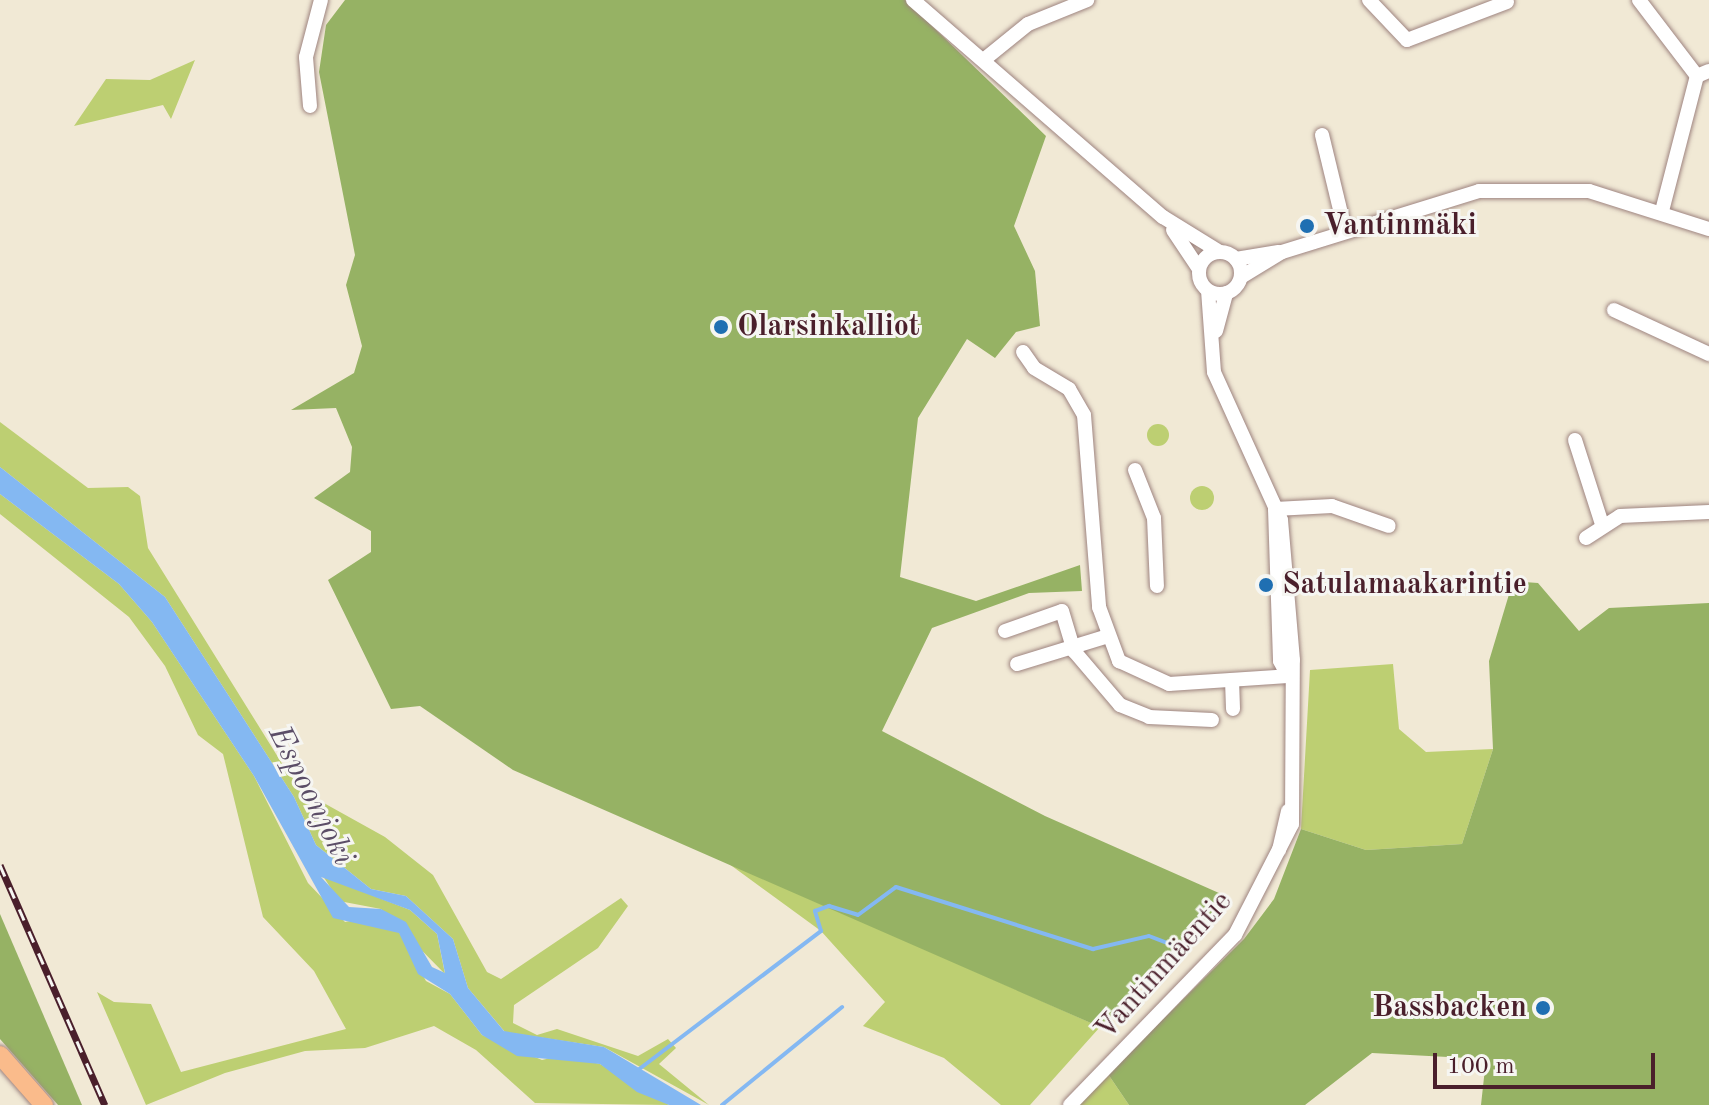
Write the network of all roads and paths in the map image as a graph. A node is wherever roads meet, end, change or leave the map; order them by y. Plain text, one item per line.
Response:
1 (321, 0) edge
2 (913, 0) edge
3 (1087, 0) edge
4 (1369, 0) edge
5 (1639, 0) edge
6 (1507, 2) dead end
7 (986, 58) junction
8 (1703, 74) edge
9 (310, 106) dead end
10 (1322, 135) dead end
11 (1662, 211) junction
12 (1163, 217) junction
13 (1709, 229) edge
14 (1345, 230) junction
15 (1220, 252) junction
16 (1282, 252) junction
17 (1236, 259) junction
18 (1199, 269) junction
19 (1241, 277) junction
20 (1208, 291) junction
21 (1226, 293) junction
22 (1614, 310) dead end
23 (1212, 347) junction
24 (1023, 352) dead end
25 (1709, 354) edge
26 (1575, 440) dead end
27 (1135, 470) dead end
28 (1275, 509) junction
29 (1709, 512) edge
30 (1602, 524) junction
31 (1389, 526) dead end
32 (1586, 538) dead end
33 (1157, 586) dead end
34 (1005, 631) dead end
35 (1105, 637) junction
36 (1074, 651) junction
37 (1017, 664) dead end
38 (1288, 676) junction
39 (1232, 680) junction
40 (1233, 709) dead end
41 (1212, 720) dead end
42 (0, 1055) edge
43 (44, 1105) edge
44 (1070, 1105) edge

1 - 9 street
2 - 7 street
3 - 7 street
4 - 6 street
5 - 8 street
7 - 12 street
8 - 11 street
10 - 14 street
11 - 13 street
11 - 14 street
12 - 15 street
12 - 18 street
14 - 16 street
15 - 17 street
15 - 18 street
16 - 17 street
16 - 19 street
17 - 19 street
18 - 20 street
19 - 21 street
20 - 21 street
20 - 23 street, Vantinmäentie
21 - 23 street, Vantinmäentie
22 - 25 street
23 - 28 street, Vantinmäentie
24 - 35 street
26 - 30 street
27 - 33 street
28 - 31 street
28 - 38 street, Vantinmäentie
29 - 30 street
30 - 32 street
34 - 36 street
35 - 36 street
35 - 39 street
36 - 37 street
36 - 41 street
38 - 39 street
38 - 44 street, Vantinmäentie
39 - 40 street
42 - 43 main road

